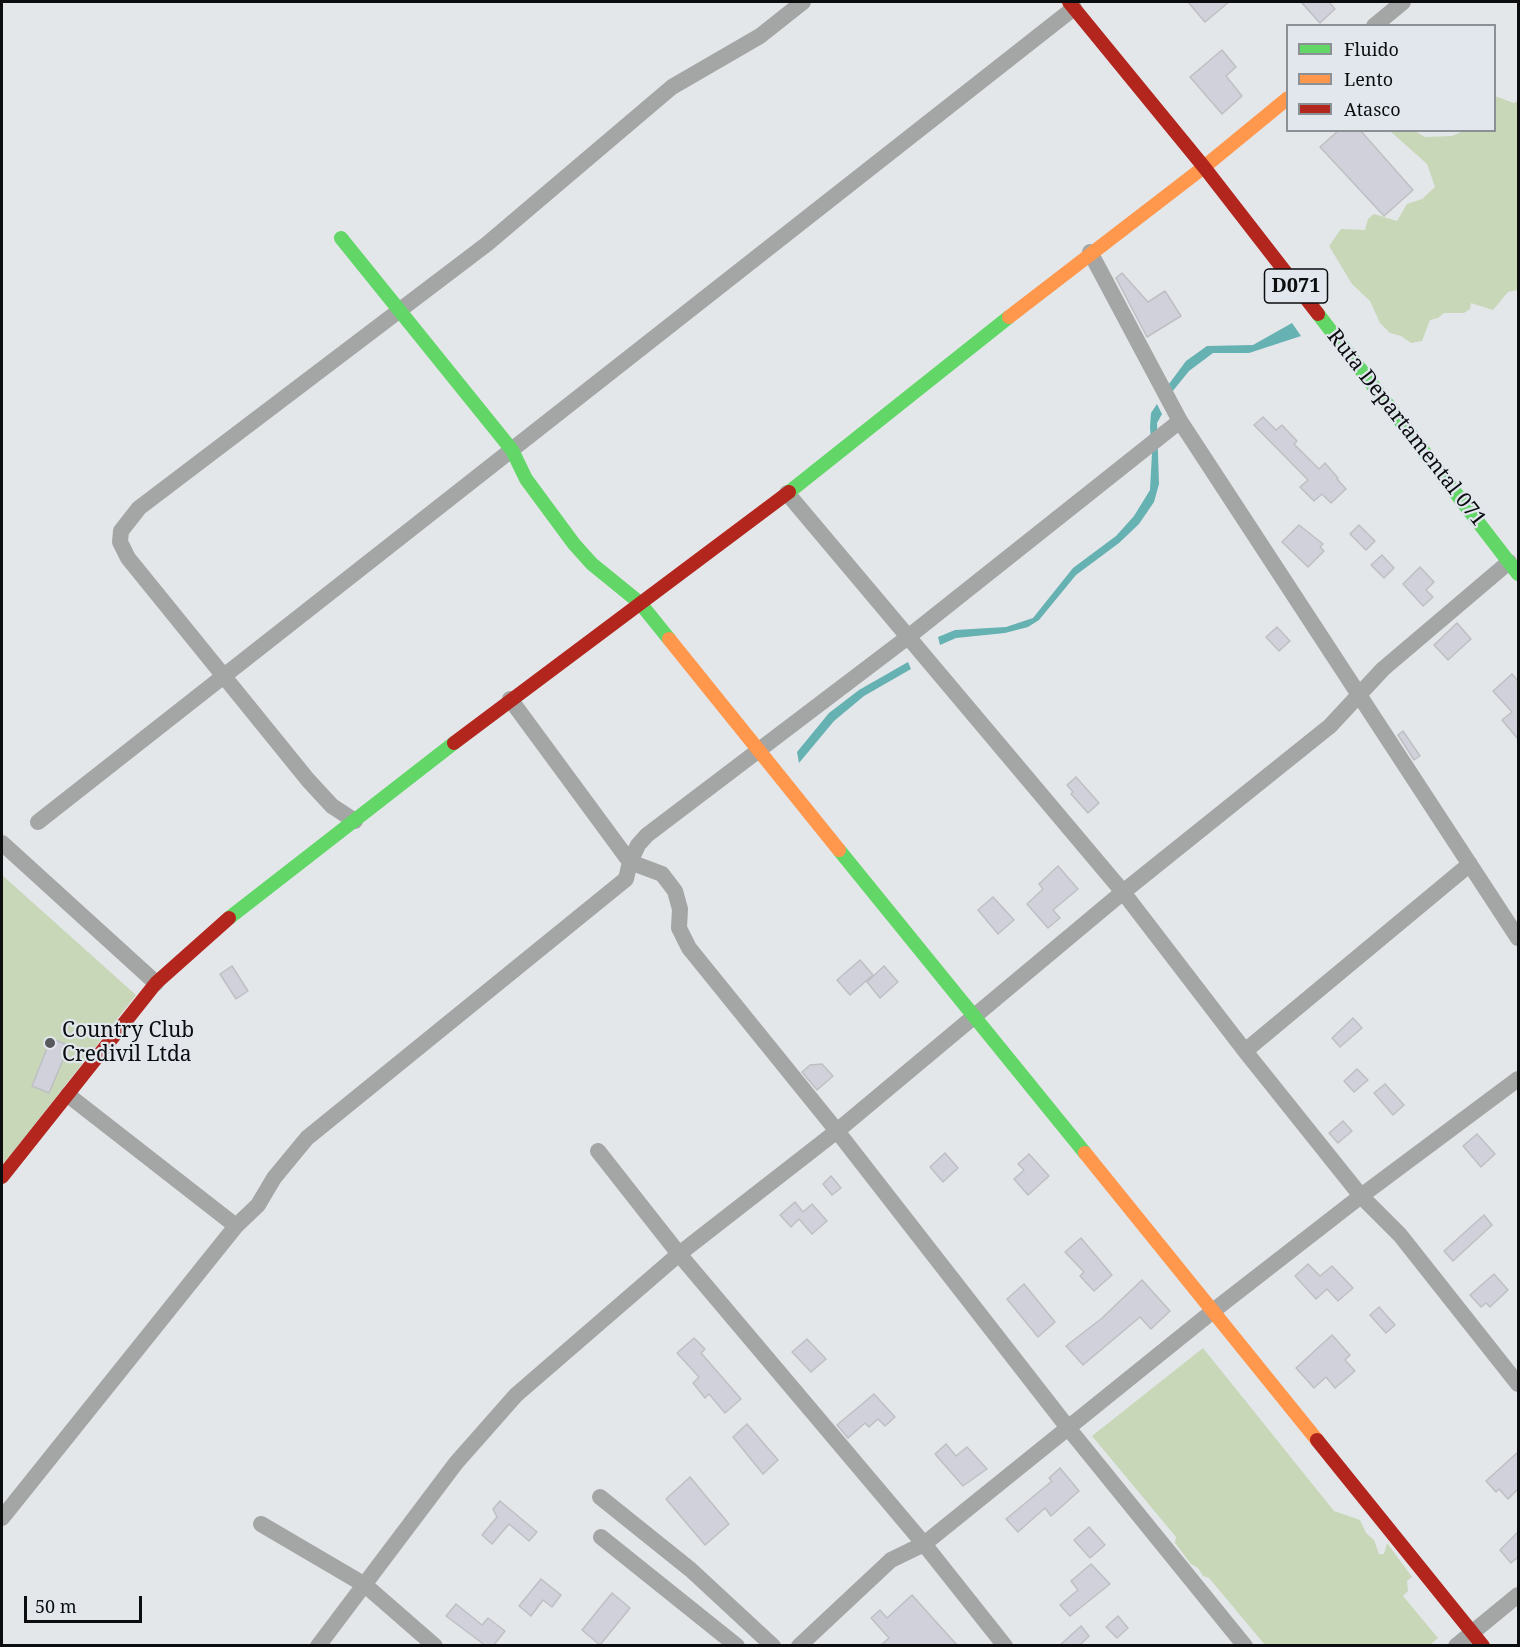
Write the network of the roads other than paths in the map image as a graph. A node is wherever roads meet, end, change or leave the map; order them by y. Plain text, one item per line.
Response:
1 (803, 2) edge
2 (1403, 2) edge
3 (1071, 5) edge
4 (1376, 24) edge
5 (1286, 99) edge
6 (1204, 167) junction
7 (341, 238) dead end
8 (1090, 252) junction
9 (398, 310) junction
10 (1180, 421) junction
11 (512, 450) junction
12 (787, 493) junction
13 (1515, 563) edge
14 (640, 603) junction
15 (908, 637) junction
16 (225, 676) junction
17 (1358, 697) junction
18 (510, 699) junction
19 (758, 750) junction
20 (355, 821) junction
21 (38, 822) dead end
22 (2, 843) edge
23 (630, 862) junction
24 (1470, 864) junction
25 (1123, 892) junction
26 (1518, 938) edge
27 (156, 982) junction
28 (975, 1017) junction
29 (1245, 1052) junction
30 (1518, 1079) edge
31 (68, 1095) junction
32 (837, 1131) junction
33 (598, 1151) dead end
34 (2, 1177) edge
35 (1361, 1196) junction
36 (236, 1226) junction
37 (679, 1254) junction
38 (1213, 1311) junction
39 (1518, 1384) edge
40 (1069, 1430) junction
41 (600, 1497) dead end
42 (2, 1518) edge
43 (261, 1524) dead end
44 (601, 1537) dead end
45 (924, 1544) junction
46 (365, 1585) junction
47 (1518, 1596) edge
48 (1478, 1639) edge
49 (318, 1646) edge
50 (435, 1646) edge
51 (737, 1646) edge
52 (773, 1646) edge
53 (799, 1646) edge
54 (1005, 1646) edge
55 (1245, 1646) edge
56 (1456, 1646) edge

1 - 9 street
2 - 4 street
3 - 6 street, Ruta Departamental 071 / D071
3 - 11 street
5 - 6 street
6 - 8 street
6 - 13 street, Ruta Departamental 071 / D071
7 - 9 street
8 - 10 street
8 - 12 street
9 - 11 street
9 - 16 street
10 - 15 street
10 - 17 street
11 - 14 street
11 - 16 street
12 - 14 street
12 - 15 street
13 - 17 street
14 - 18 street
14 - 19 street
15 - 19 street
15 - 25 street
16 - 20 street
16 - 21 street
17 - 24 street
17 - 25 street
18 - 20 street
18 - 23 street
19 - 23 street
19 - 28 street
20 - 27 street
22 - 27 street
23 - 32 street
23 - 36 street
24 - 26 street
24 - 29 street
25 - 28 street
25 - 29 street
27 - 31 street
28 - 32 street
28 - 38 street
29 - 35 street
30 - 35 street
31 - 34 street
31 - 36 street
32 - 37 street
32 - 40 street
33 - 37 street
35 - 38 street
35 - 39 street
36 - 42 street
37 - 45 street
37 - 46 street
38 - 40 street
38 - 48 street
40 - 45 street
40 - 55 street
41 - 52 street
43 - 46 street
44 - 51 street
45 - 53 street
45 - 54 street
46 - 49 street
46 - 50 street
47 - 48 street
48 - 56 street

